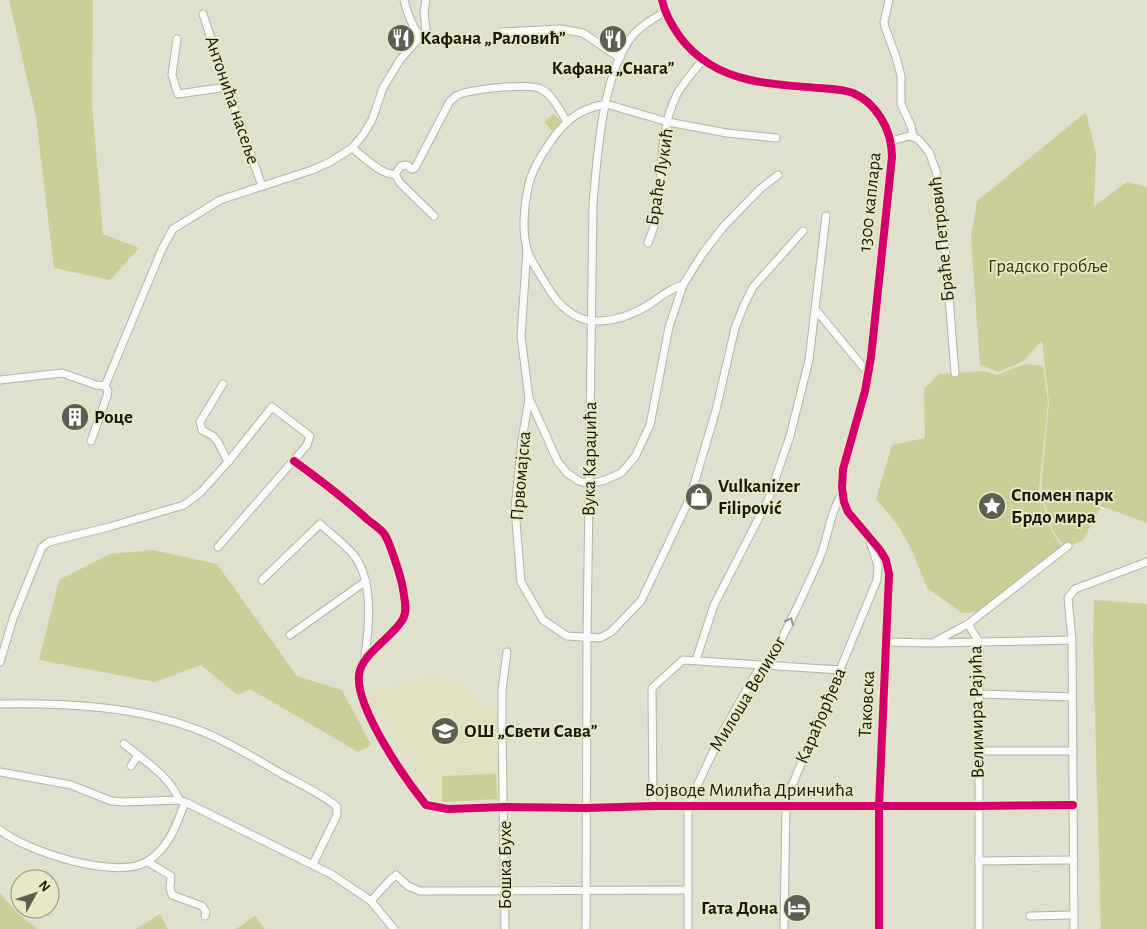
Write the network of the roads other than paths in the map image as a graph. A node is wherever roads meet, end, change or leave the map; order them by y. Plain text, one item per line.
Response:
1 (404, 0) edge
2 (426, 0) edge
3 (662, 0) edge
4 (889, 0) edge
5 (665, 12) junction
6 (203, 14) dead end
7 (501, 32) dead end
8 (420, 36) junction
9 (177, 39) dead end
10 (620, 58) junction
11 (703, 60) junction
12 (227, 87) junction
13 (606, 104) junction
14 (567, 122) junction
15 (668, 122) junction
16 (912, 136) junction
17 (776, 138) dead end
18 (891, 141) junction
19 (352, 148) junction
20 (395, 174) junction
21 (778, 175) dead end
22 (262, 186) junction
23 (434, 216) dead end
24 (826, 216) dead end
25 (803, 231) dead end
26 (648, 243) dead end
27 (527, 250) junction
28 (683, 285) junction
29 (816, 310) junction
30 (592, 321) junction
31 (868, 373) junction
32 (955, 373) dead end
33 (0, 380) edge
34 (223, 384) dead end
35 (105, 386) junction
36 (529, 398) junction
37 (91, 441) dead end
38 (294, 461) junction
39 (228, 462) junction
40 (589, 484) junction
41 (842, 495) junction
42 (870, 539) junction
43 (1068, 546) dead end
44 (218, 547) dead end
45 (1147, 562) edge
46 (262, 580) dead end
47 (366, 581) junction
48 (968, 624) junction
49 (290, 634) dead end
50 (587, 638) junction
51 (1072, 640) junction
52 (887, 642) junction
53 (979, 642) junction
54 (933, 643) junction
55 (506, 652) dead end
56 (696, 660) junction
57 (0, 662) edge
58 (364, 662) junction
59 (761, 665) junction
60 (769, 665) junction
61 (841, 670) junction
62 (979, 694) junction
63 (1072, 697) junction
64 (0, 704) edge
65 (124, 744) dead end
66 (979, 751) junction
67 (1073, 751) junction
68 (138, 755) junction
69 (131, 766) dead end
70 (0, 772) edge
71 (182, 801) junction
72 (1073, 805) junction
73 (653, 806) junction
74 (688, 806) junction
75 (786, 806) junction
76 (879, 806) junction
77 (979, 806) junction
78 (504, 807) junction
79 (586, 808) junction
80 (0, 830) edge
81 (1074, 860) junction
82 (979, 861) junction
83 (148, 862) junction
84 (313, 864) junction
85 (505, 890) junction
86 (688, 890) junction
87 (586, 891) junction
88 (371, 901) junction
89 (1074, 915) junction
90 (205, 916) dead end
91 (1030, 916) dead end
92 (394, 929) edge
93 (505, 929) edge
94 (586, 929) edge
95 (688, 929) edge
96 (784, 929) edge
97 (879, 929) edge
98 (979, 929) edge
99 (1074, 929) edge

1 - 8 street
2 - 8 street
3 - 5 street, 1300 каплара
4 - 16 street
5 - 10 street, Вука Караџића
5 - 11 street, 1300 каплара
6 - 12 street, Антонића насеље
7 - 10 street
8 - 19 street
9 - 12 street
10 - 13 street, Вука Караџића
11 - 15 street, Браће Лукић
11 - 18 street, 1300 каплара
12 - 22 street, Антонића насеље
13 - 14 street
13 - 15 street
13 - 30 street, Вука Караџића
14 - 20 street
14 - 27 street
15 - 17 street
15 - 26 street, Браће Лукић
16 - 18 street
16 - 32 street, Браће Петровић
18 - 31 street, 1300 каплара
19 - 20 street
19 - 22 street
20 - 23 street
21 - 28 street
22 - 35 street
24 - 29 street
25 - 50 street
27 - 30 street
27 - 36 street
28 - 30 street
28 - 40 street
29 - 31 street
29 - 56 street
30 - 40 street, Вука Караџића
31 - 41 street, 1300 каплара
33 - 35 street
34 - 39 street
35 - 37 street
36 - 40 street
36 - 50 street, Првомајска
38 - 39 street
38 - 44 street
38 - 58 street
39 - 57 street
40 - 50 street, Вука Караџића
41 - 42 street, Таковска
60 -> 41 street, Милоша Великог
42 - 52 street, Таковска
42 - 61 street, Карађорђева
43 - 48 street, Велимира Рајића
45 - 51 street
46 - 47 street
47 - 49 street
47 - 58 street
48 - 53 street, Велимира Рајића
48 - 54 street
50 - 79 street, Вука Караџића
51 - 53 street
51 - 63 street
52 - 54 street
52 - 76 street, Таковска
53 - 54 street
53 - 62 street, Велимира Рајића
55 - 78 street, Бошка Бухе
56 - 59 street
56 - 73 street
58 - 78 street, Војводе Милића Дринчића
59 - 60 street, Милоша Великог
59 - 74 street, Милоша Великог
60 - 61 street
61 - 75 street, Карађорђева
62 - 63 street
62 - 66 street, Велимира Рајића
63 - 67 street
64 - 84 street
65 - 68 street
66 - 67 street
66 - 77 street, Велимира Рајића
67 - 72 street
68 - 69 street
68 - 71 street
70 - 71 street
71 - 83 street
71 - 84 street
72 - 77 street, Војводе Милића Дринчића
72 - 81 street
73 - 74 street, Војводе Милића Дринчића
73 - 79 street, Војводе Милића Дринчића
74 - 75 street, Војводе Милића Дринчића
74 - 86 street, Милоша Великог
75 - 76 street, Војводе Милића Дринчића
75 - 96 street, Карађорђева
76 - 77 street, Војводе Милића Дринчића
76 - 97 street, Таковска
77 - 82 street, Велимира Рајића
78 - 79 street, Војводе Милића Дринчића
78 - 85 street, Бошка Бухе
79 - 87 street, Вука Караџића
80 - 83 street
81 - 82 street
81 - 89 street
82 - 98 street, Велимира Рајића
83 - 90 street
84 - 88 street
85 - 87 street
85 - 88 street
85 - 93 street, Бошка Бухе
86 - 87 street
86 - 95 street, Милоша Великог
87 - 94 street, Вука Караџића
88 - 92 street
89 - 91 street
89 - 99 street

